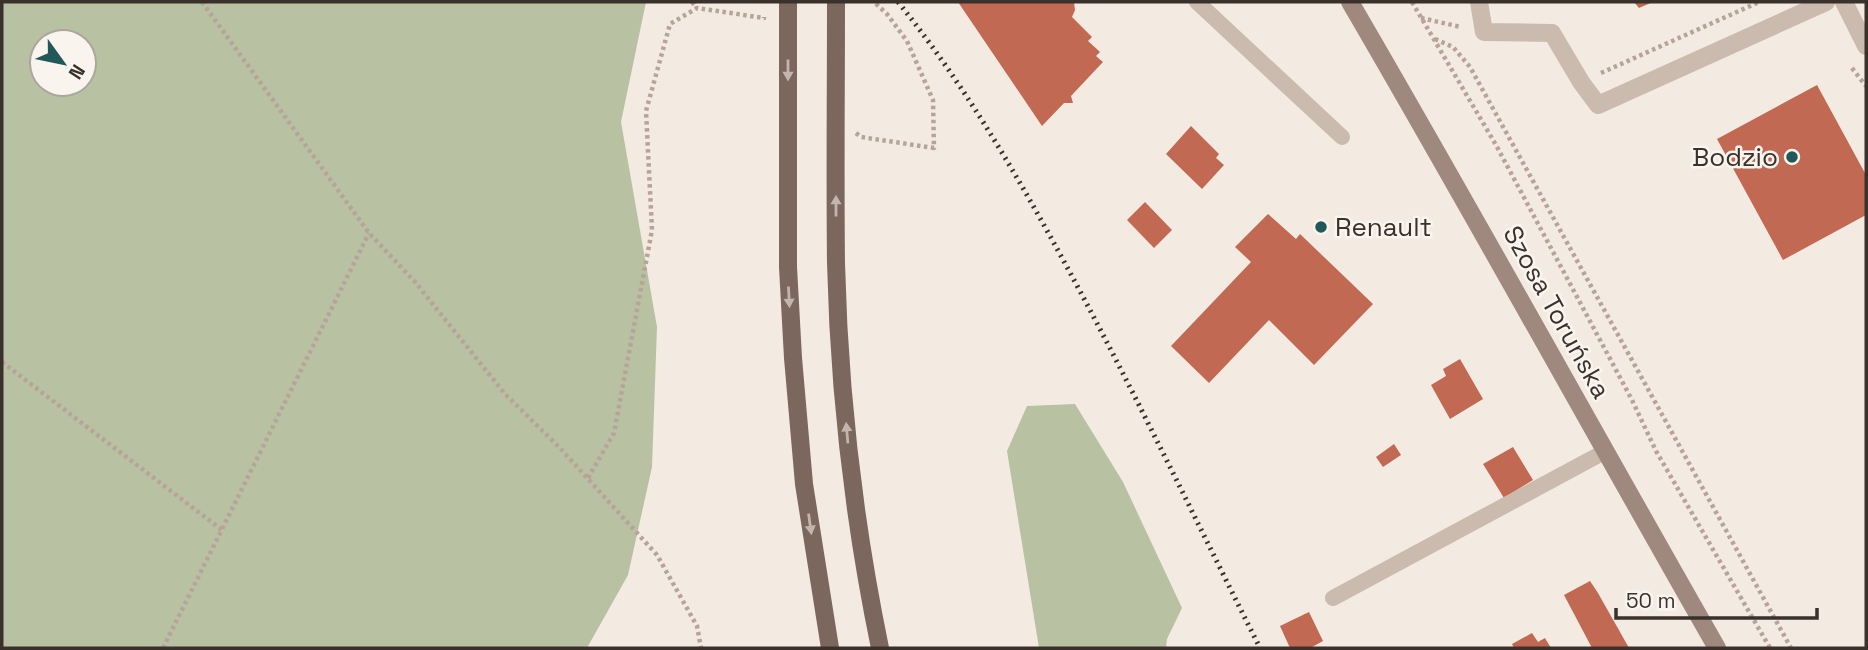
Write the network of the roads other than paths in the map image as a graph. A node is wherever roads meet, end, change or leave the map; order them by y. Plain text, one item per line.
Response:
1 (788, 2) edge
2 (836, 2) edge
3 (1197, 2) edge
4 (1350, 2) edge
5 (1479, 2) edge
6 (1826, 2) edge
7 (1844, 2) edge
8 (1866, 46) edge
9 (1342, 137) dead end
10 (1605, 451) junction
11 (1333, 598) dead end
12 (830, 648) edge
13 (880, 648) edge
14 (1717, 648) edge

1 -> 12 main road
13 -> 2 main road
3 - 9 lane
4 - 10 main road, Szosa Toruńska
5 - 6 street
7 - 8 street
10 - 11 lane
10 - 14 main road, Szosa Toruńska

